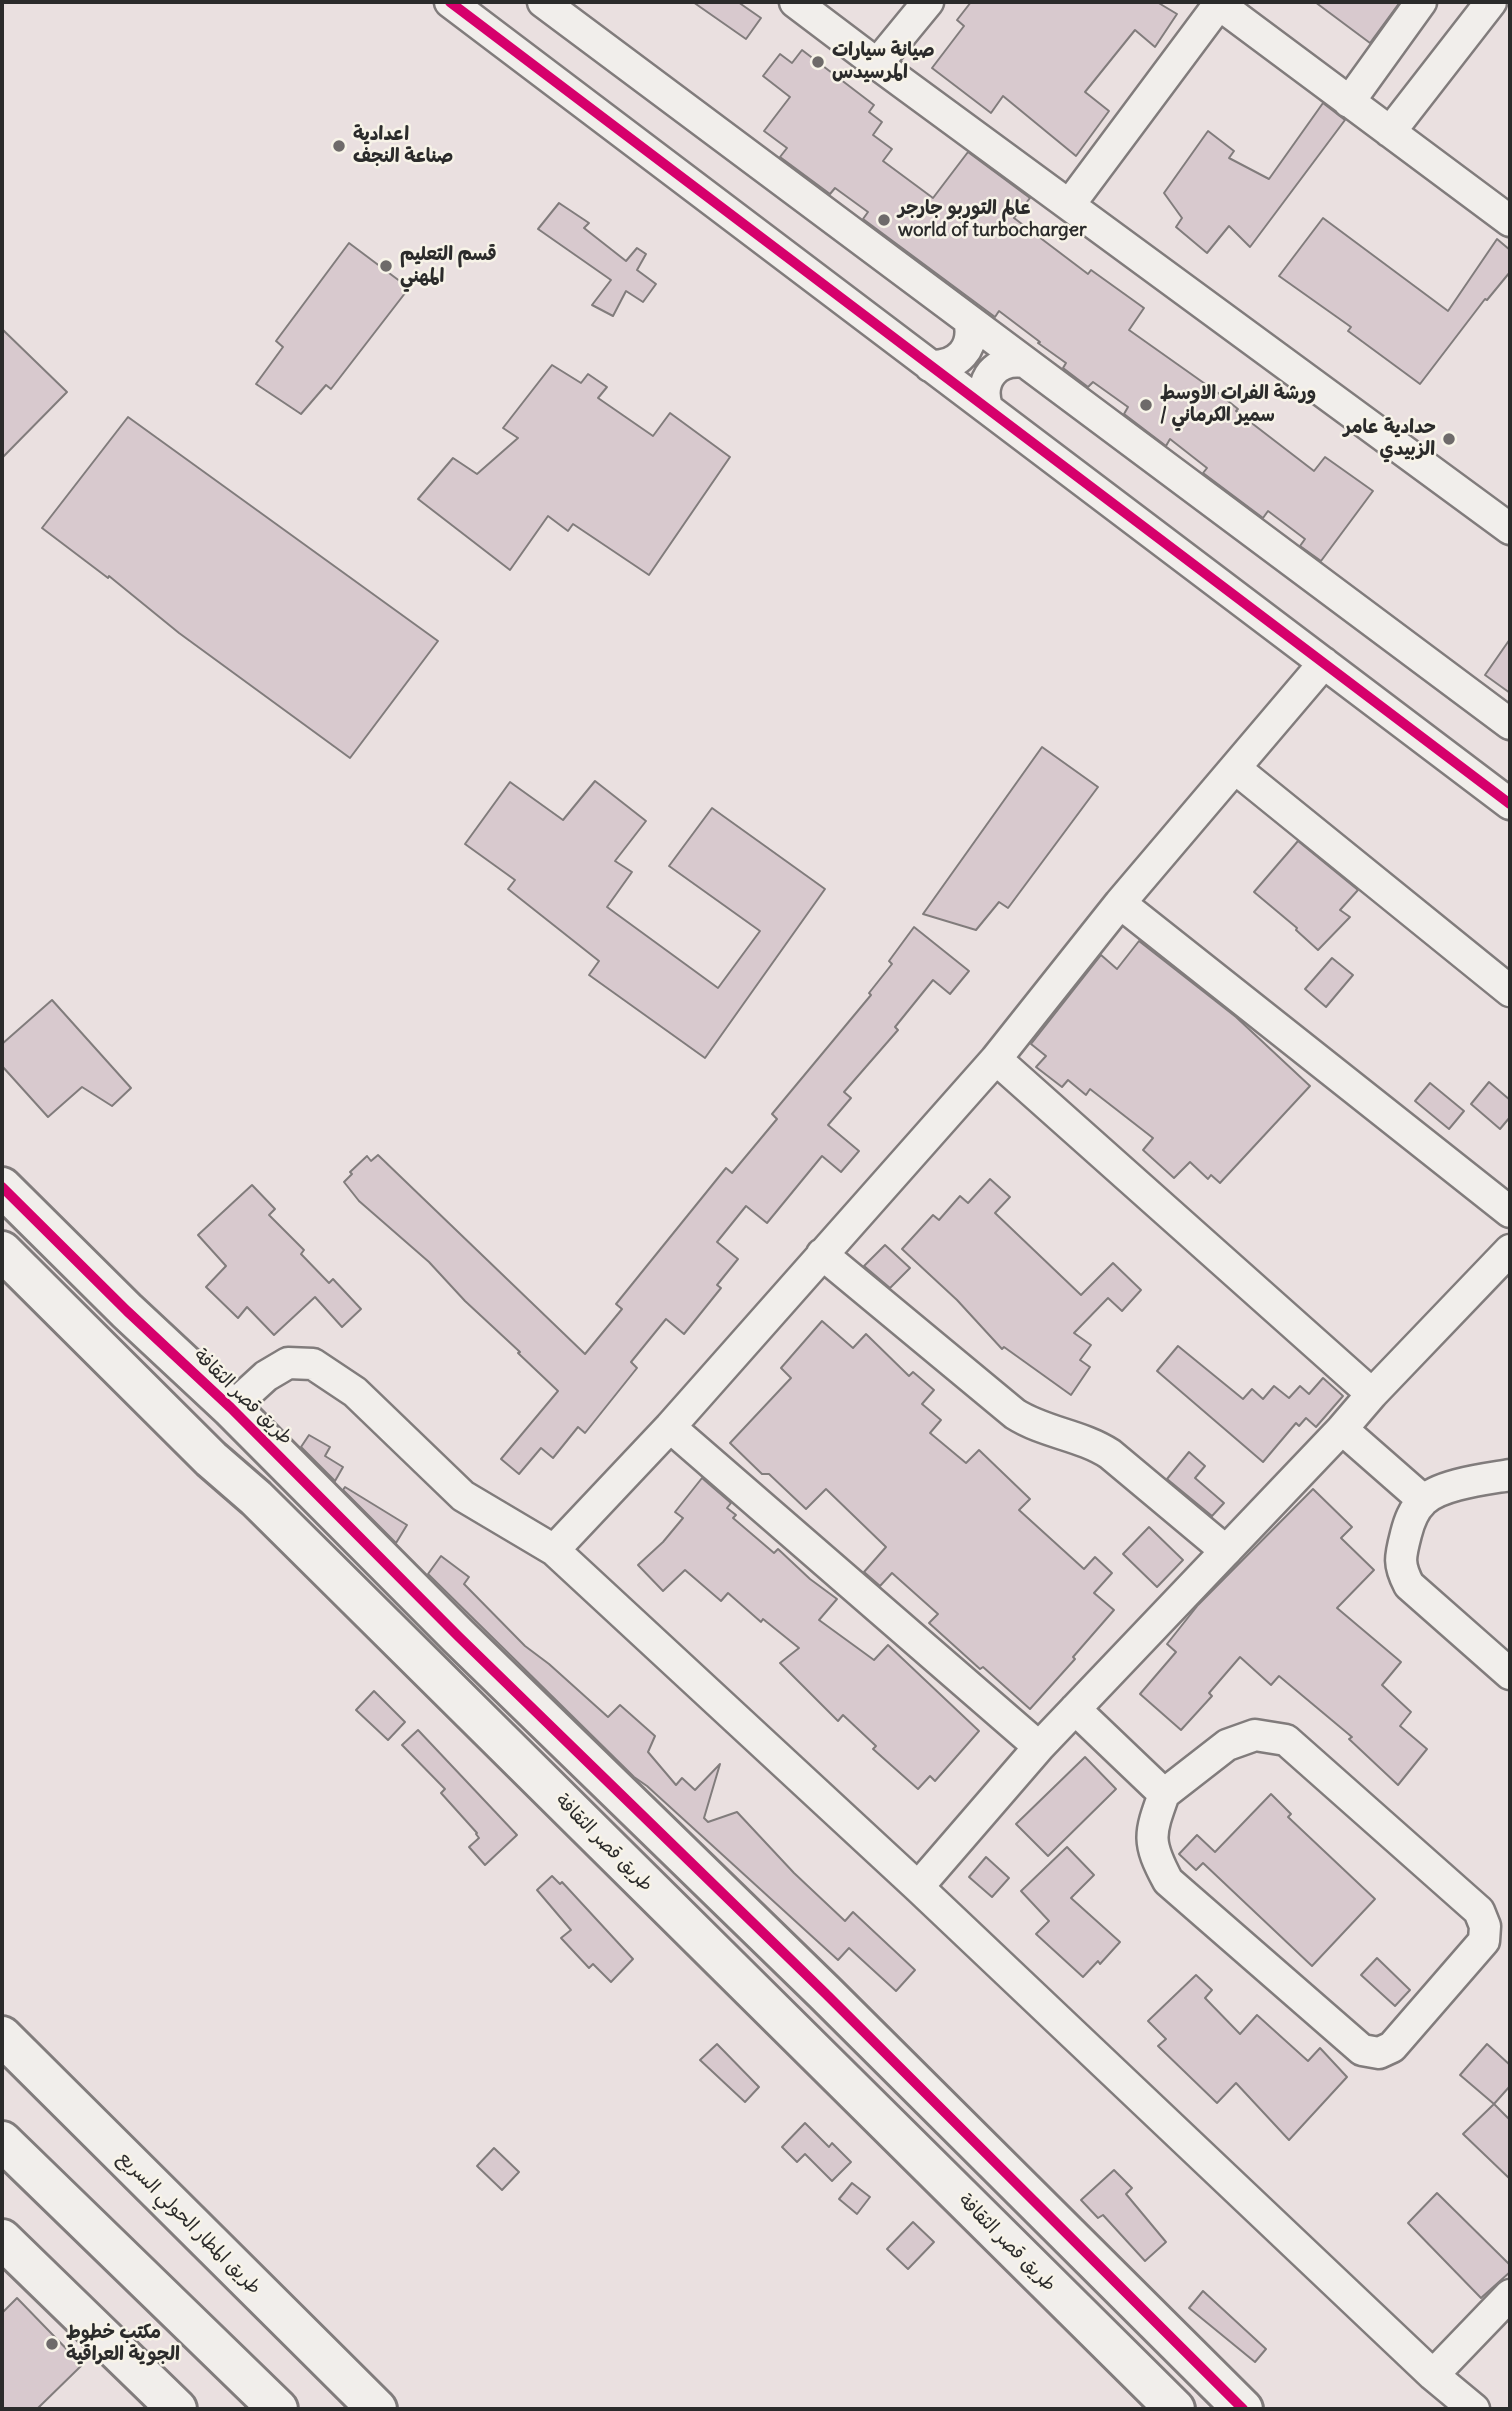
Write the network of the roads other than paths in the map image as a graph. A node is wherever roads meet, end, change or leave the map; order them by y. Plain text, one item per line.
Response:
1 (450, 2) edge
2 (543, 2) edge
3 (795, 2) edge
4 (928, 2) edge
5 (1421, 2) edge
6 (1491, 2) edge
7 (1217, 3) edge
8 (877, 64) junction
9 (1349, 102) junction
10 (1390, 132) junction
11 (1070, 204) junction
12 (1510, 221) edge
13 (969, 320) junction
14 (1024, 362) junction
15 (930, 366) junction
16 (987, 407) junction
17 (1510, 529) edge
18 (1324, 663) junction
19 (1510, 724) edge
20 (1236, 769) junction
21 (1510, 804) edge
22 (1119, 903) junction
23 (1510, 991) edge
24 (996, 1059) junction
25 (2, 1187) edge
26 (1510, 1212) edge
27 (2, 1251) edge
28 (1510, 1251) edge
29 (822, 1254) junction
30 (1372, 1394) junction
31 (231, 1408) junction
32 (670, 1427) junction
33 (1342, 1429) junction
34 (1510, 1475) edge
35 (1423, 1500) junction
36 (554, 1550) junction
37 (1226, 1551) junction
38 (1510, 1674) edge
39 (1075, 1709) junction
40 (1040, 1747) junction
41 (1164, 1794) junction
42 (918, 1887) junction
43 (2, 2036) edge
44 (2, 2141) edge
45 (2, 2239) edge
46 (1510, 2295) edge
47 (1433, 2375) junction
48 (177, 2409) edge
49 (278, 2409) edge
50 (377, 2409) edge
51 (1175, 2409) edge
52 (1243, 2409) edge
53 (1474, 2409) edge

1 - 15 street
2 - 13 street
3 - 8 street
4 - 8 street
5 - 9 street
6 - 10 street
7 - 9 street
7 - 11 street
8 - 11 street
9 - 10 street
10 - 12 street
11 - 17 street
13 - 14 street
13 - 15 street
14 - 16 street
14 - 19 street
15 - 16 street
16 - 18 street
18 - 20 street
18 - 21 street
20 - 22 street
20 - 23 street
22 - 24 street
22 - 26 street
24 - 29 street
24 - 30 street
25 - 31 main road, طريق قصر الثقافة
27 - 51 main road, طريق قصر الثقافة
28 - 30 street
29 - 32 street
29 - 37 street
30 - 33 street
31 - 36 street
31 - 52 main road, طريق قصر الثقافة
32 - 36 street
32 - 40 street
33 - 35 street
33 - 37 street
34 - 35 street
35 - 38 street
36 - 42 street
37 - 39 street
39 - 40 street
39 - 41 street
40 - 42 street
41 - 41 street
42 - 47 street
43 - 50 main road, طريق المطار الحولي السريع
44 - 49 main road
45 - 48 main road
46 - 47 street
47 - 53 street

